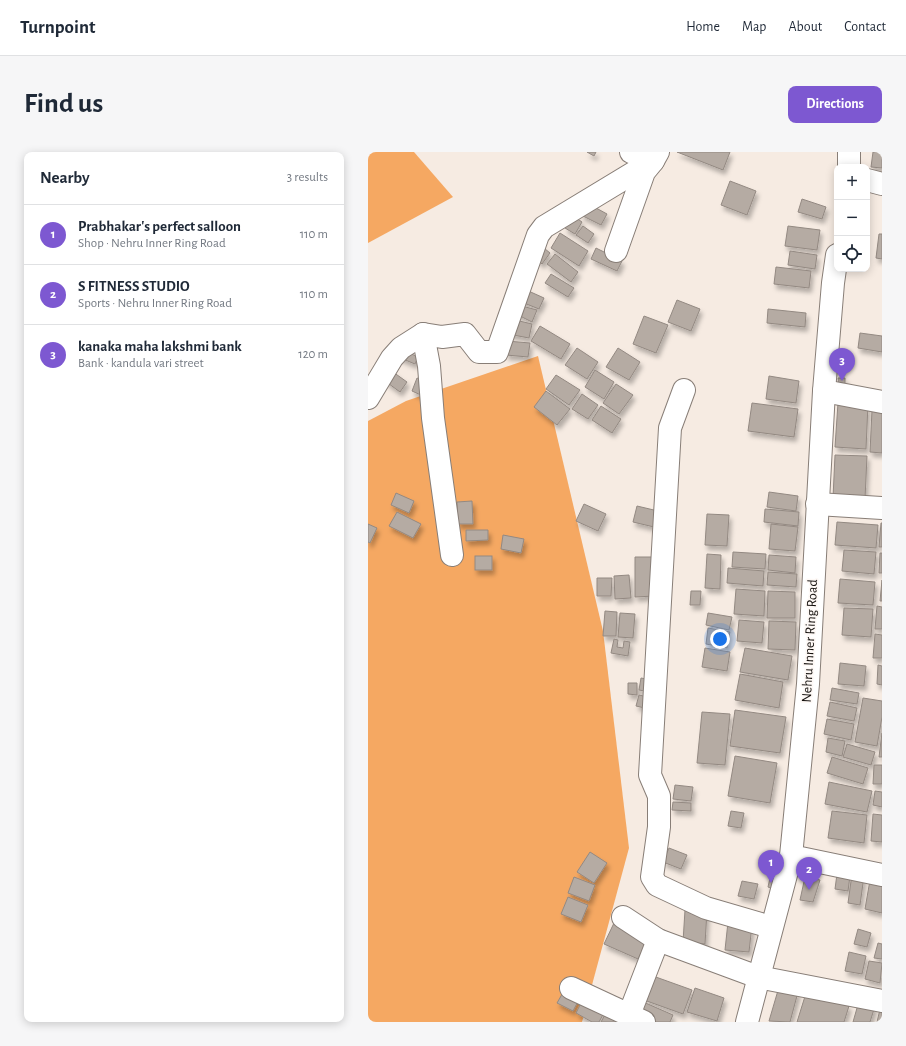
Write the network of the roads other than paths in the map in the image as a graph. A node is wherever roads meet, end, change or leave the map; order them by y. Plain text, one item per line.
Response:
1 (631, 152) edge
2 (849, 152) edge
3 (655, 157) edge
4 (849, 164) edge
5 (870, 181) edge
6 (882, 184) edge
7 (616, 251) dead end
8 (835, 272) edge
9 (423, 334) junction
10 (684, 390) dead end
11 (824, 391) junction
12 (368, 398) edge
13 (882, 402) edge
14 (817, 504) junction
15 (882, 508) edge
16 (452, 555) dead end
17 (791, 856) junction
18 (882, 875) edge
19 (623, 917) dead end
20 (771, 927) junction
21 (658, 940) junction
22 (758, 977) junction
23 (571, 988) dead end
24 (882, 1001) edge
25 (636, 1019) edge
26 (747, 1022) edge

1 - 3 street
2 - 4 street
3 - 7 street
3 - 9 street
5 - 6 street
8 - 11 street, Nehru Inner Ring Road
9 - 12 street
9 - 16 street
10 - 20 street
11 - 13 street
11 - 14 street, Nehru Inner Ring Road
14 - 15 street
14 - 17 street, Nehru Inner Ring Road
17 - 18 street
17 - 20 street, Nehru Inner Ring Road
19 - 21 street
20 - 22 street, Nehru Inner Ring Road
21 - 22 street
21 - 25 street
22 - 24 street
22 - 26 street, Nehru Inner Ring Road
23 - 25 street

